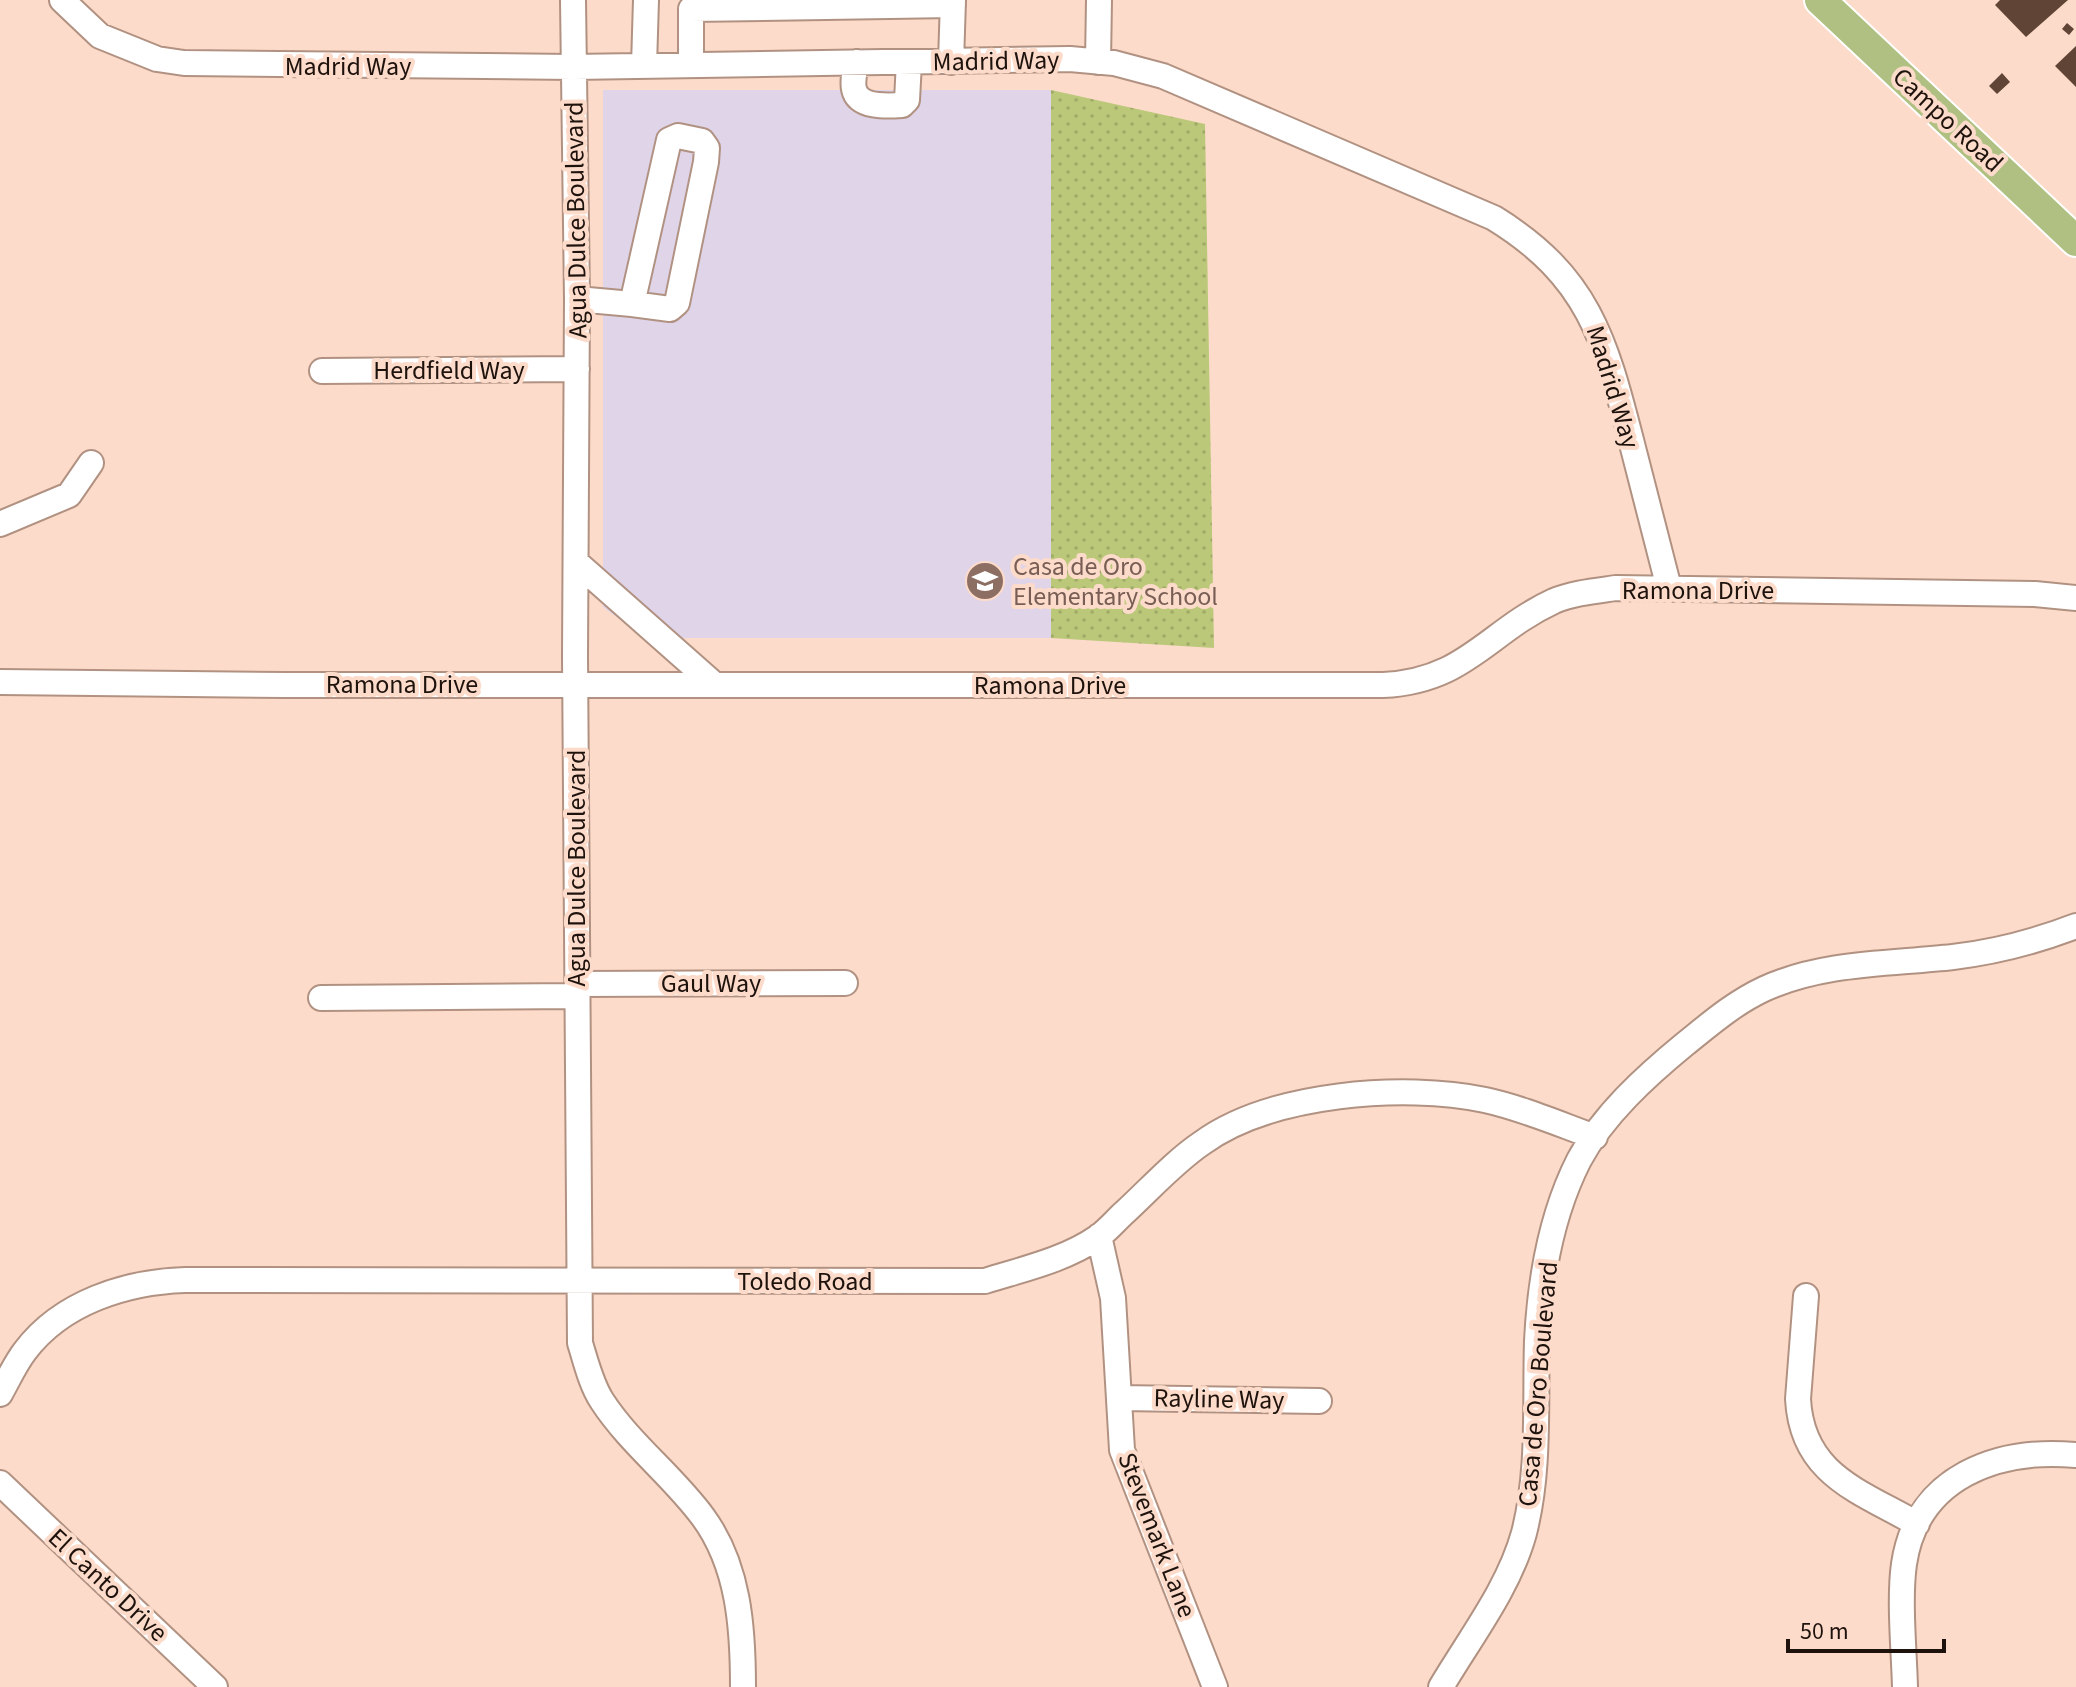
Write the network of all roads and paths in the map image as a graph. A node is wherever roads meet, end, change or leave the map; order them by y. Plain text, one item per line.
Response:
1 (62, 0) edge
2 (573, 0) edge
3 (646, 0) edge
4 (1099, 0) edge
5 (1820, 0) edge
6 (953, 3) edge
7 (856, 62) junction
8 (909, 62) junction
9 (951, 62) junction
10 (1098, 62) junction
11 (691, 65) junction
12 (644, 66) junction
13 (573, 67) junction
14 (2076, 241) edge
15 (577, 299) junction
16 (632, 304) junction
17 (577, 369) junction
18 (322, 371) dead end
19 (91, 463) dead end
20 (0, 524) edge
21 (577, 563) junction
22 (1669, 588) junction
23 (2076, 598) edge
24 (0, 682) edge
25 (576, 684) junction
26 (715, 685) junction
27 (2076, 926) edge
28 (845, 983) dead end
29 (577, 990) junction
30 (321, 998) dead end
31 (1595, 1137) junction
32 (1099, 1236) junction
33 (578, 1282) junction
34 (1806, 1296) dead end
35 (0, 1394) edge
36 (1119, 1398) junction
37 (1319, 1401) dead end
38 (2076, 1455) edge
39 (0, 1483) edge
40 (1917, 1524) junction
41 (215, 1687) edge
42 (743, 1687) edge
43 (1215, 1687) edge
44 (1441, 1687) edge
45 (1905, 1687) edge

1 - 13 street, Madrid Way
2 - 13 street, Agua Dulce Boulevard
3 - 12 street
4 - 10 street
5 - 14 main road, Campo Road
6 - 9 street
6 - 11 street
7 - 8 street, Madrid Way
7 - 8 street
7 - 11 street, Madrid Way
8 - 9 street, Madrid Way
9 - 10 street, Madrid Way
10 - 22 street, Madrid Way
11 - 12 street, Madrid Way
12 - 13 street, Madrid Way
13 - 15 street, Agua Dulce Boulevard
15 - 16 street
15 - 17 street, Agua Dulce Boulevard
16 - 16 street
17 - 18 street, Herdfield Way
17 - 21 street, Agua Dulce Boulevard
19 - 20 street
21 - 25 street, Agua Dulce Boulevard
21 - 26 street
22 - 23 street, Ramona Drive
22 - 26 street, Ramona Drive
24 - 25 street, Ramona Drive
25 - 26 street, Ramona Drive
25 - 29 street, Agua Dulce Boulevard
27 - 31 street, Casa de Oro Boulevard
28 - 29 street, Gaul Way
29 - 30 street, Gaul Way
29 - 33 street, Agua Dulce Boulevard
31 - 32 street, Toledo Road
31 - 44 street, Casa de Oro Boulevard
32 - 33 street, Toledo Road
32 - 36 street, Stevemark Lane
33 - 35 street, Toledo Road
33 - 42 street, Agua Dulce Boulevard
34 - 40 street
36 - 37 street, Rayline Way
36 - 43 street, Stevemark Lane
38 - 40 street
39 - 41 street, El Canto Drive
40 - 45 street

